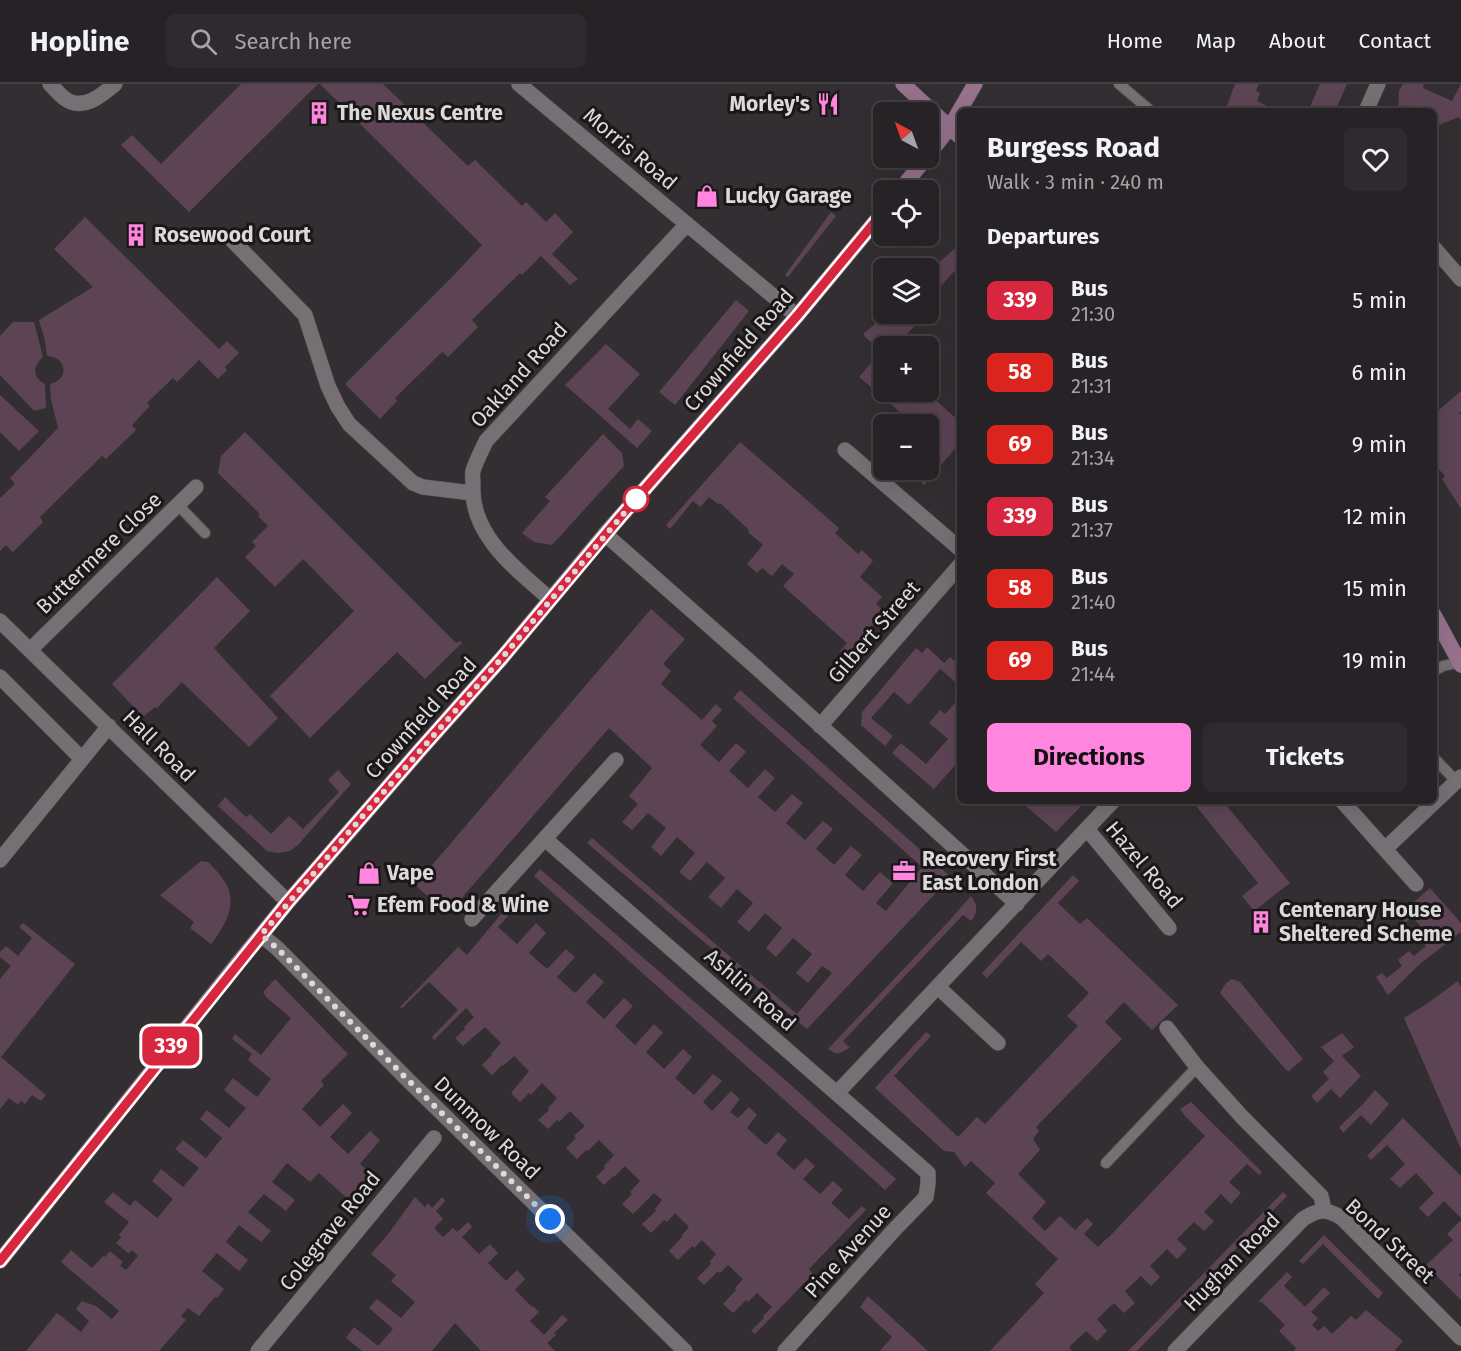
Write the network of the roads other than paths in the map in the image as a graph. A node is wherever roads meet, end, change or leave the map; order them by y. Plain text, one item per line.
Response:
1 (50, 84) edge
2 (115, 84) edge
3 (519, 84) edge
4 (903, 84) edge
5 (975, 84) edge
6 (1119, 84) edge
7 (1378, 84) edge
8 (965, 108) edge
9 (1147, 108) edge
10 (1367, 108) edge
11 (955, 132) edge
12 (939, 146) edge
13 (917, 168) edge
14 (908, 180) edge
15 (687, 224) junction
16 (873, 224) edge
17 (231, 239) dead end
18 (1437, 251) edge
19 (1461, 279) edge
20 (797, 316) junction
21 (845, 450) dead end
22 (196, 487) dead end
23 (472, 493) junction
24 (178, 505) junction
25 (205, 533) dead end
26 (605, 534) junction
27 (957, 546) edge
28 (957, 568) edge
29 (550, 599) junction
30 (0, 621) edge
31 (1437, 621) edge
32 (30, 650) junction
33 (1460, 663) edge
34 (1437, 669) edge
35 (0, 677) edge
36 (109, 726) junction
37 (820, 726) junction
38 (82, 759) junction
39 (616, 760) dead end
40 (1437, 761) edge
41 (1459, 780) edge
42 (1437, 801) edge
43 (1110, 804) edge
44 (1345, 804) edge
45 (1433, 804) edge
46 (1087, 829) junction
47 (545, 839) junction
48 (1385, 849) junction
49 (0, 860) edge
50 (1416, 884) dead end
51 (288, 902) junction
52 (1017, 904) junction
53 (472, 919) dead end
54 (1169, 928) dead end
55 (261, 935) junction
56 (938, 987) junction
57 (1167, 1028) dead end
58 (998, 1043) dead end
59 (1197, 1067) junction
60 (837, 1093) junction
61 (434, 1138) dead end
62 (1106, 1163) dead end
63 (928, 1173) joint
64 (1324, 1210) junction
65 (0, 1261) edge
66 (1461, 1338) edge
67 (258, 1351) edge
68 (685, 1351) edge
69 (785, 1351) edge
70 (1175, 1351) edge

1 - 2 street
3 - 15 street, Morris Road
4 - 11 street
5 - 8 street
6 - 9 lane
7 - 10 street
11 - 12 street
13 - 14 street
15 - 20 street, Morris Road
15 - 23 street, Oakland Road
16 - 20 street, Crownfield Road
17 - 23 street
18 - 19 street
20 - 26 street, Crownfield Road
21 - 27 street
22 - 24 street, Buttermere Close
23 - 29 street, Oakland Road
24 - 25 lane
24 - 32 street, Buttermere Close
26 - 29 street, Crownfield Road
26 - 37 street
28 - 37 street, Gilbert Street
29 - 51 street, Crownfield Road
30 - 32 street, Hall Road
31 - 33 street
32 - 36 street, Hall Road
33 - 34 lane
35 - 38 street
36 - 38 street
36 - 51 street, Hall Road
37 - 52 street
38 - 49 street
39 - 47 street
40 - 41 lane
41 - 42 street
43 - 46 street
44 - 48 street
45 - 48 street
46 - 52 street
46 - 54 street, Hazel Road
47 - 53 street
47 - 60 street, Ashlin Road
48 - 50 street
51 - 55 street, Crownfield Road
52 - 56 street
55 - 65 street, Crownfield Road
55 - 68 street, Dunmow Road
56 - 58 street
56 - 60 street
57 - 59 street, Bond Street
59 - 62 lane
59 - 64 street, Bond Street
60 - 63 street, Ashlin Road
61 - 67 street, Colegrave Road
63 - 69 street, Pine Avenue
64 - 66 street, Bond Street
64 - 70 street, Hughan Road

